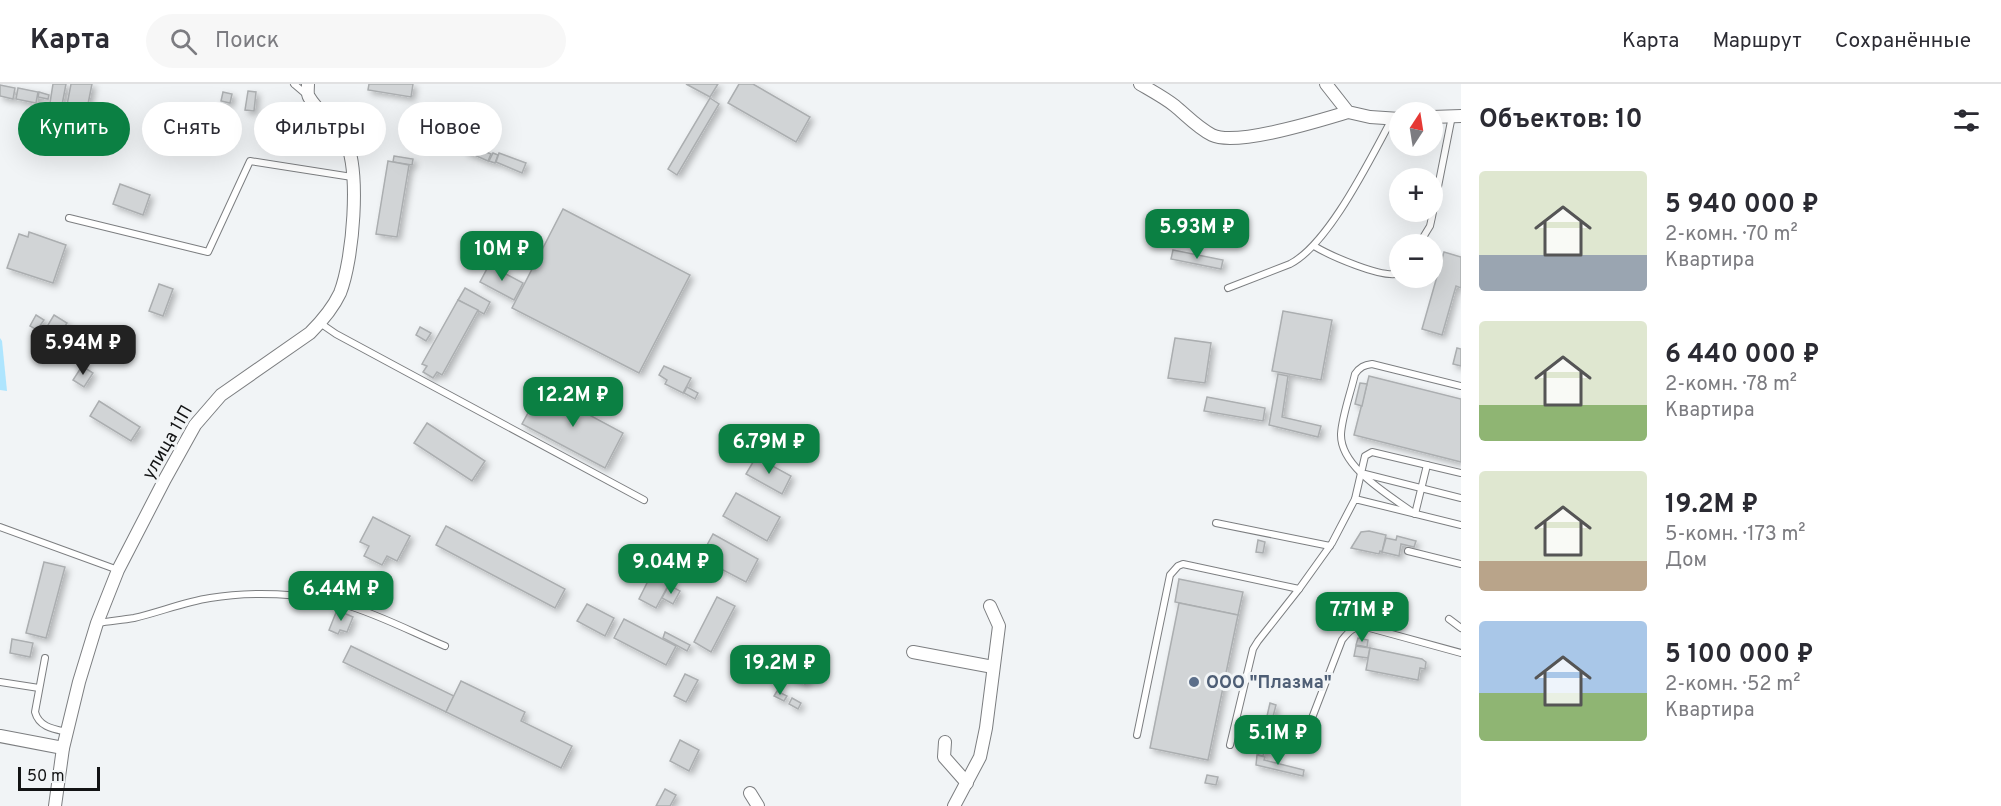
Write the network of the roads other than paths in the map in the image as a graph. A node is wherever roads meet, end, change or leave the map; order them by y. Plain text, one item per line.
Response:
1 (294, 84) edge
2 (1140, 84) edge
3 (1326, 84) edge
4 (308, 90) edge
5 (1348, 112) junction
6 (1456, 116) edge
7 (1389, 118) edge
8 (1389, 130) edge
9 (352, 177) junction
10 (69, 218) dead end
11 (1425, 234) edge
12 (1314, 246) junction
13 (1389, 274) edge
14 (1228, 288) dead end
15 (320, 323) junction
16 (1461, 386) edge
17 (1427, 465) junction
18 (1461, 473) edge
19 (1361, 474) junction
20 (1421, 488) junction
21 (1461, 498) edge
22 (1355, 499) junction
23 (644, 500) dead end
24 (1415, 514) junction
25 (1216, 523) dead end
26 (1461, 525) edge
27 (0, 527) edge
28 (1330, 546) junction
29 (1407, 551) dead end
30 (1461, 564) edge
31 (118, 570) junction
32 (1299, 589) junction
33 (990, 606) dead end
34 (1449, 619) dead end
35 (97, 623) junction
36 (1461, 628) edge
37 (445, 645) dead end
38 (913, 652) dead end
39 (1461, 653) edge
40 (45, 658) dead end
41 (993, 667) junction
42 (0, 682) edge
43 (39, 688) junction
44 (67, 732) junction
45 (0, 735) edge
46 (1137, 735) dead end
47 (945, 742) dead end
48 (1302, 744) dead end
49 (1230, 745) dead end
50 (63, 748) junction
51 (967, 783) junction
52 (750, 792) dead end
53 (55, 806) edge
54 (758, 806) edge
55 (954, 806) edge

1 - 4 lane
2 - 5 street
3 - 5 street
4 - 9 street, улица 11П
5 - 7 street
6 - 11 lane
8 - 12 lane
9 - 10 lane
9 - 15 street, улица 11П
12 - 13 lane
12 - 14 lane
15 - 23 lane
15 - 31 street, улица 11П
16 - 19 lane
17 - 18 lane
17 - 19 lane
17 - 20 lane
19 - 20 lane
19 - 22 lane
19 - 24 lane
20 - 21 lane
20 - 24 lane
22 - 24 lane
22 - 28 lane
24 - 26 lane
25 - 28 lane
27 - 31 lane
28 - 32 lane
29 - 30 lane
31 - 35 street, улица 11П
32 - 46 lane
32 - 49 lane
33 - 41 street
34 - 36 lane
35 - 37 lane
35 - 44 street, улица 11П
38 - 41 street
39 - 48 lane
40 - 43 lane
41 - 51 street
42 - 43 lane
43 - 44 lane
44 - 50 street, улица 11П
45 - 50 street
47 - 51 street
50 - 53 street, улица 11П
51 - 55 street
52 - 54 street

